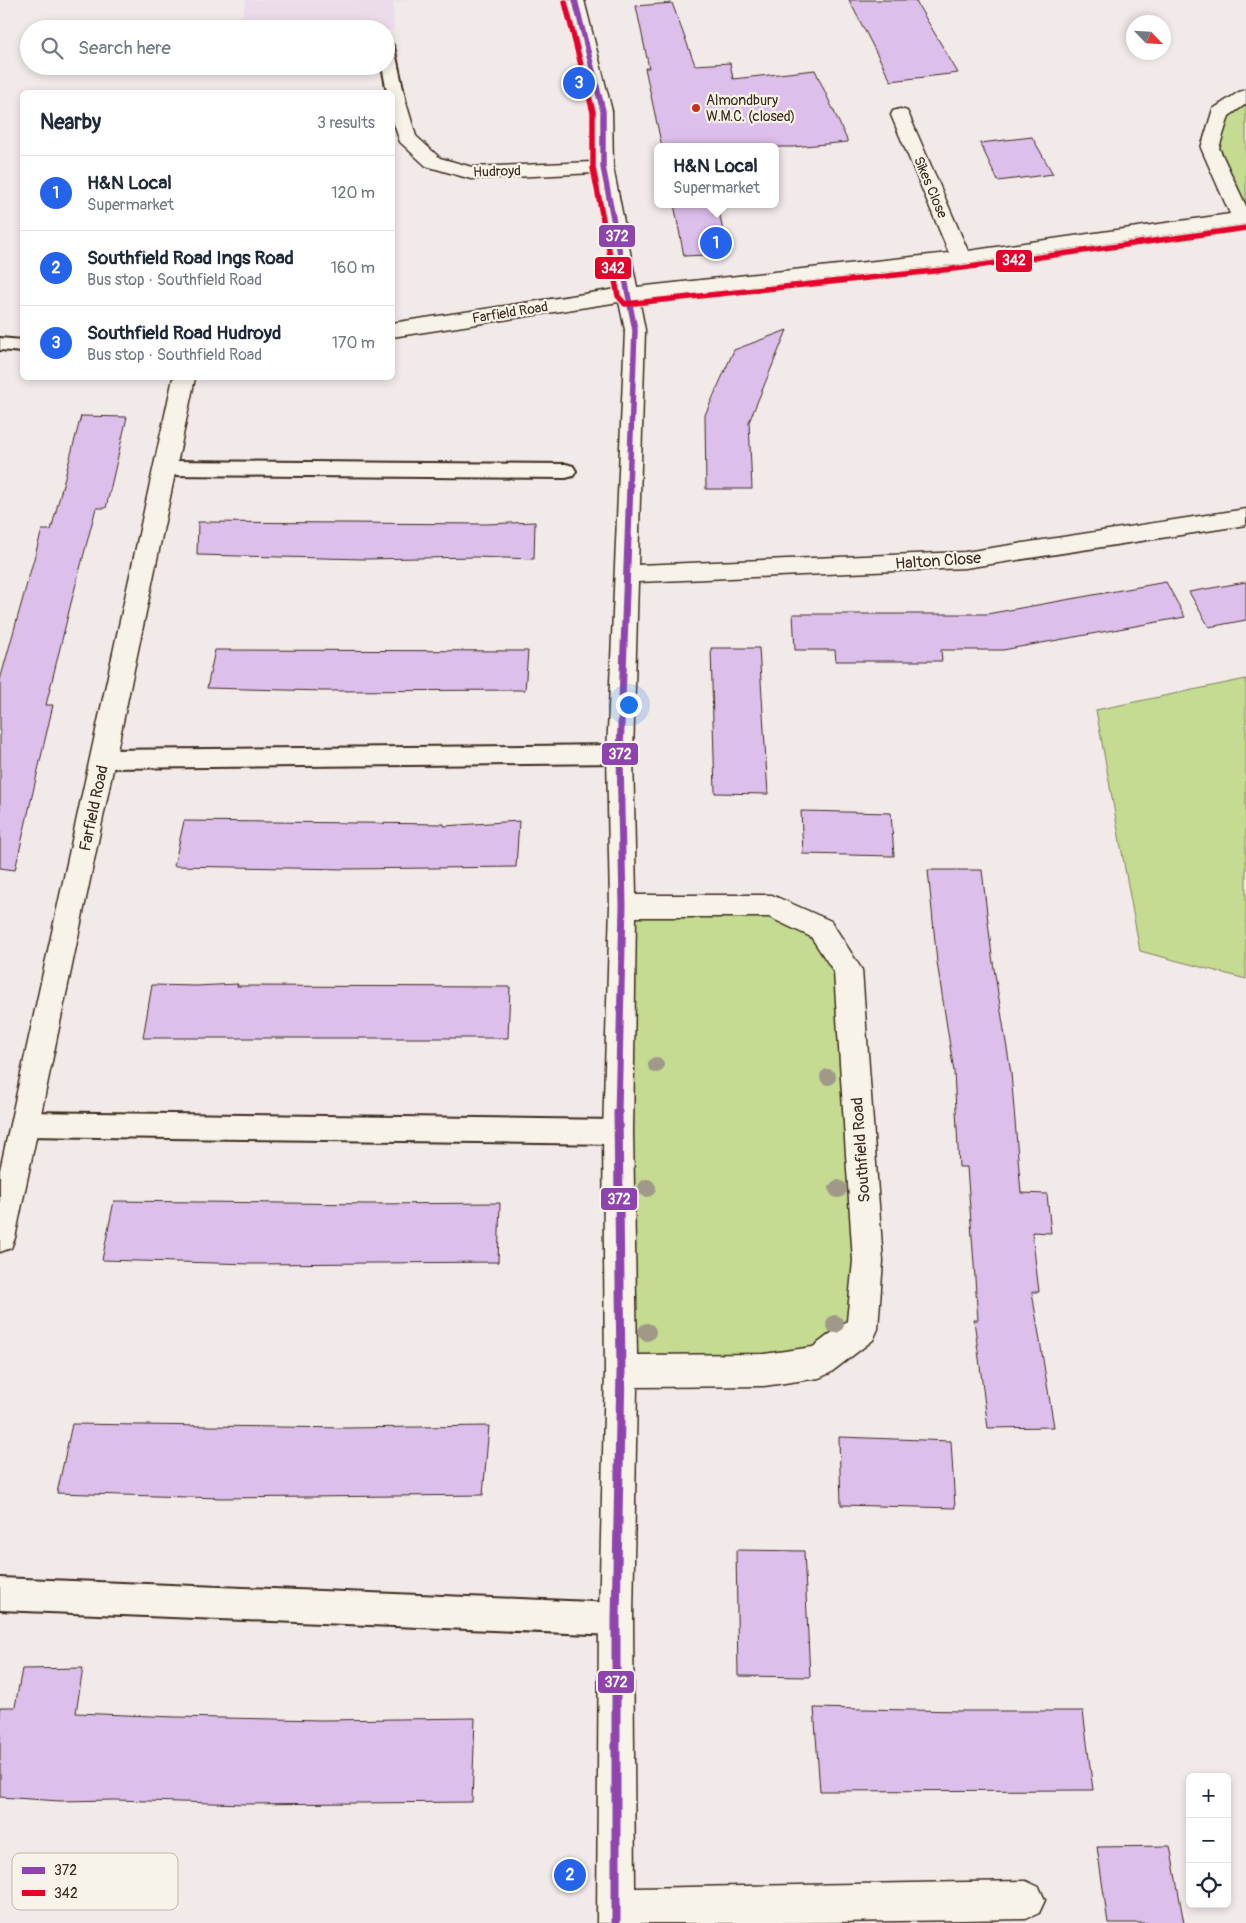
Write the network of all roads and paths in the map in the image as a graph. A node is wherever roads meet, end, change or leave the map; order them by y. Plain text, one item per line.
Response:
1 (575, 0) edge
2 (392, 75) edge
3 (1246, 96) edge
4 (398, 103) joint
5 (900, 115) dead end
6 (603, 166) junction
7 (1244, 219) edge
8 (961, 258) junction
9 (628, 294) junction
10 (395, 330) edge
11 (0, 344) edge
12 (20, 346) edge
13 (184, 380) edge
14 (165, 468) junction
15 (566, 471) dead end
16 (1246, 517) edge
17 (627, 574) junction
18 (620, 754) junction
19 (104, 759) junction
20 (623, 906) junction
21 (25, 1124) junction
22 (618, 1132) junction
23 (0, 1238) edge
24 (621, 1371) junction
25 (0, 1594) edge
26 (616, 1619) junction
27 (1026, 1900) dead end
28 (616, 1915) edge

1 - 6 street
2 - 4 lane
3 - 7 street
4 - 6 street, Hudroyd
5 - 8 street, Sikes Close
6 - 9 street
7 - 8 street, Farfield Road
8 - 9 street, Farfield Road
9 - 10 street, Farfield Road
9 - 17 street
11 - 12 lane
13 - 14 street, Farfield Road
14 - 15 lane
14 - 19 street, Farfield Road
16 - 17 street, Halton Close
17 - 18 street
18 - 19 lane
18 - 20 street
19 - 21 street, Farfield Road
20 - 22 street
20 - 24 street, Southfield Road
21 - 22 lane
21 - 23 street, Farfield Road
22 - 24 street
24 - 26 street
25 - 26 lane
26 - 28 street
27 - 28 street

